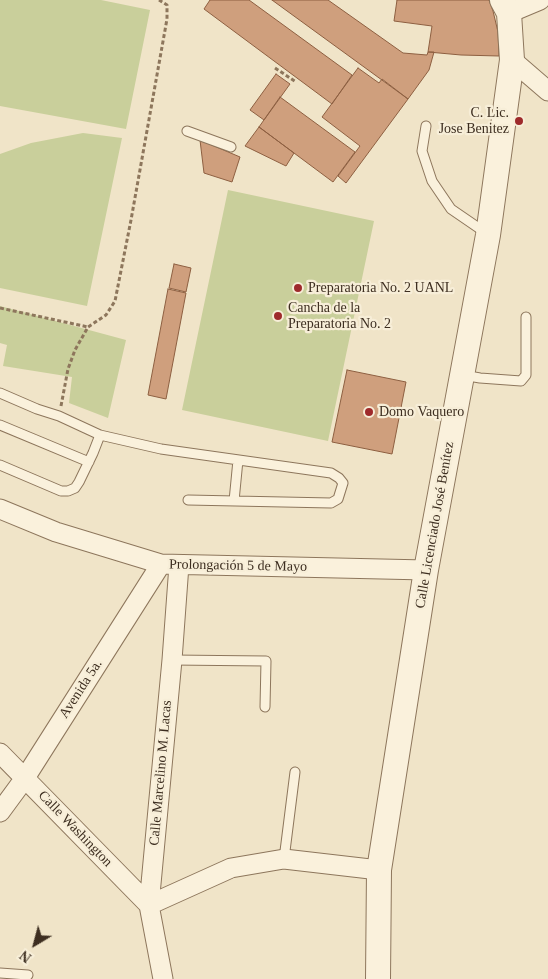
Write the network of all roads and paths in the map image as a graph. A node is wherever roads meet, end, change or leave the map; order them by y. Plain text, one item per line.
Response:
1 (159, 0) edge
2 (540, 0) edge
3 (505, 7) edge
4 (512, 60) junction
5 (275, 68) dead end
6 (296, 82) dead end
7 (548, 91) edge
8 (426, 126) dead end
9 (187, 131) dead end
10 (232, 147) dead end
11 (488, 235) junction
12 (0, 308) edge
13 (526, 317) dead end
14 (88, 327) junction
15 (462, 375) junction
16 (0, 393) edge
17 (59, 416) junction
18 (0, 425) edge
19 (100, 435) junction
20 (238, 460) junction
21 (89, 462) junction
22 (0, 465) edge
23 (188, 500) dead end
24 (234, 501) junction
25 (0, 509) edge
26 (170, 565) junction
27 (426, 570) junction
28 (172, 660) junction
29 (265, 707) dead end
30 (0, 754) edge
31 (295, 772) dead end
32 (24, 778) junction
33 (0, 812) edge
34 (284, 859) junction
35 (379, 870) junction
36 (149, 905) junction
37 (0, 973) edge
38 (24, 979) edge
39 (163, 979) edge
40 (378, 979) edge

1 - 14 path
2 - 3 street
3 - 4 street, Calle Licenciado José Benítez
4 - 7 street
4 - 11 street, Calle Licenciado José Benítez
5 - 6 path
8 - 11 lane
9 - 10 lane
11 - 15 street, Calle Licenciado José Benítez
12 - 14 path
13 - 15 lane
14 - 17 path
15 - 27 street, Calle Licenciado José Benítez
16 - 17 lane
17 - 19 lane
18 - 21 lane
19 - 20 lane
19 - 21 lane
20 - 24 lane
20 - 24 lane
21 - 22 lane
23 - 24 lane
25 - 26 street, Prolongación 5 de Mayo
26 - 27 street, Prolongación 5 de Mayo
26 - 28 street, Calle Marcelino M. Lacas
26 - 32 street, Avenida 5a.
27 - 35 street, Calle Licenciado José Benítez
28 - 29 lane
28 - 36 street, Calle Marcelino M. Lacas
30 - 32 street, Calle Washington
31 - 34 lane
32 - 33 street, Avenida 5a.
32 - 36 street, Calle Washington
34 - 35 street
34 - 36 street
35 - 40 street, Calle Licenciado José Benítez
36 - 39 street, Calle Marcelino M. Lacas
37 - 38 lane

